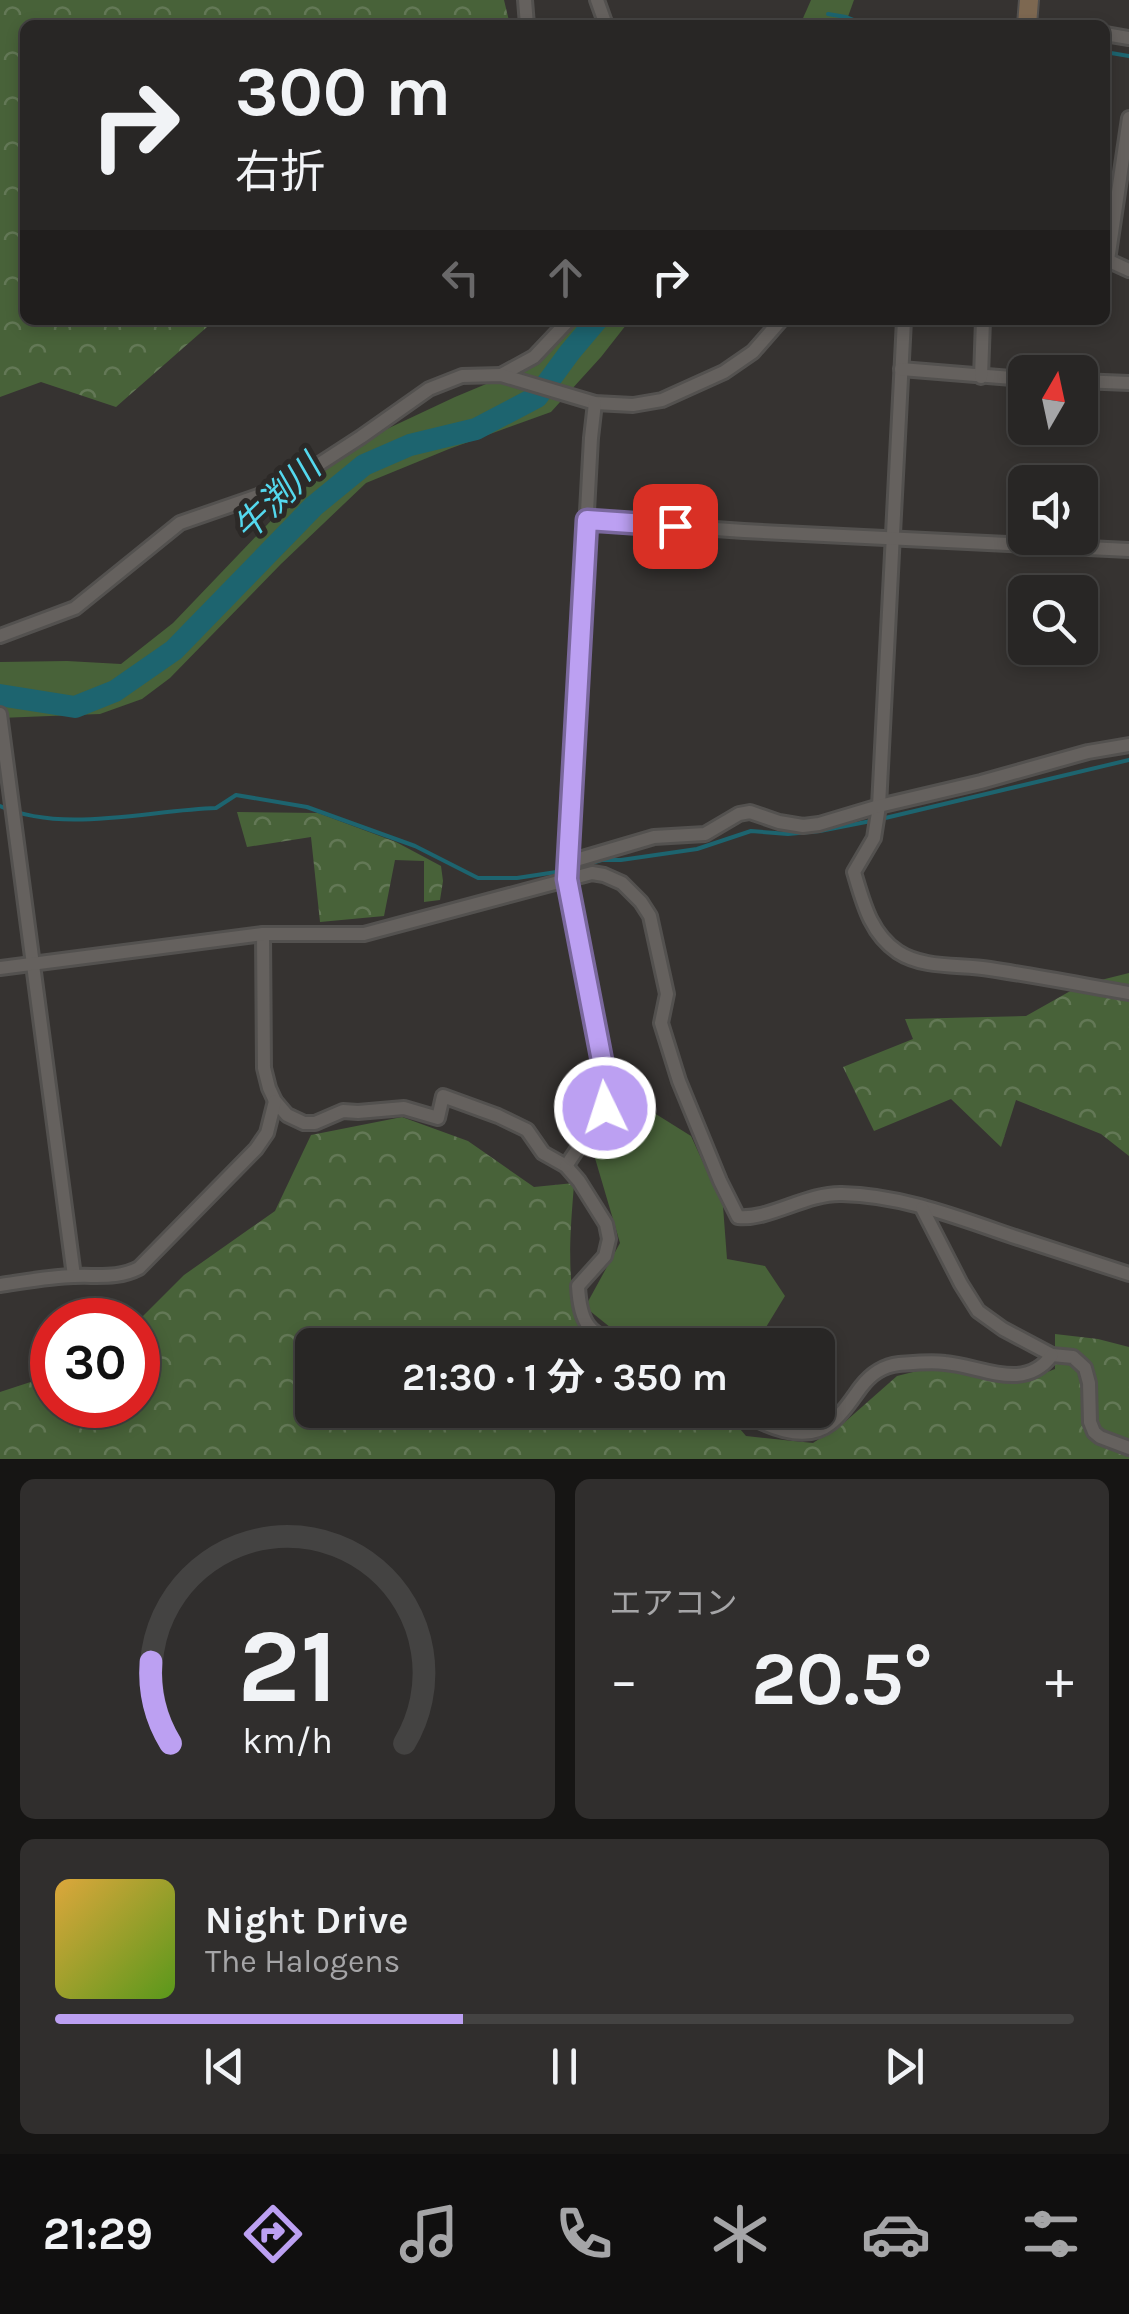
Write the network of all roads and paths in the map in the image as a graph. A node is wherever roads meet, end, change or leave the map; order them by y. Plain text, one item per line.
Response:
1 (1129, 118) edge
2 (1110, 240) edge
3 (565, 325) edge
4 (777, 325) edge
5 (904, 325) edge
6 (983, 325) edge
7 (901, 370) junction
8 (502, 376) junction
9 (981, 377) junction
10 (1008, 378) edge
11 (1098, 382) edge
12 (1129, 384) edge
13 (595, 403) junction
14 (587, 520) junction
15 (892, 539) junction
16 (1129, 550) edge
17 (0, 636) edge
18 (0, 715) edge
19 (1129, 744) edge
20 (879, 806) junction
21 (568, 862) junction
22 (567, 879) junction
23 (263, 934) junction
24 (32, 964) junction
25 (0, 968) edge
26 (1129, 993) edge
27 (276, 1101) junction
28 (566, 1166) junction
29 (922, 1208) junction
30 (1129, 1274) edge
31 (74, 1276) junction
32 (0, 1285) edge
33 (589, 1328) edge
34 (1052, 1355) junction
35 (835, 1420) edge
36 (782, 1428) edge
37 (824, 1428) edge
38 (1129, 1448) edge

1 - 2 street
3 - 8 street
4 - 13 street
5 - 7 street
6 - 9 street
7 - 9 street
7 - 15 street
8 - 13 street
8 - 17 street
9 - 10 street
11 - 12 street
13 - 14 street
14 - 15 street
14 - 21 street
15 - 16 street
15 - 20 street
18 - 24 street
19 - 20 street
20 - 21 street
20 - 26 street
21 - 22 street
22 - 23 street
22 - 28 street
22 - 29 street
23 - 24 street
23 - 27 street
24 - 25 street
24 - 31 street
27 - 28 street
27 - 31 street
28 - 33 street
29 - 30 street
29 - 34 street
31 - 32 street
34 - 35 street
34 - 38 street
36 - 37 street

